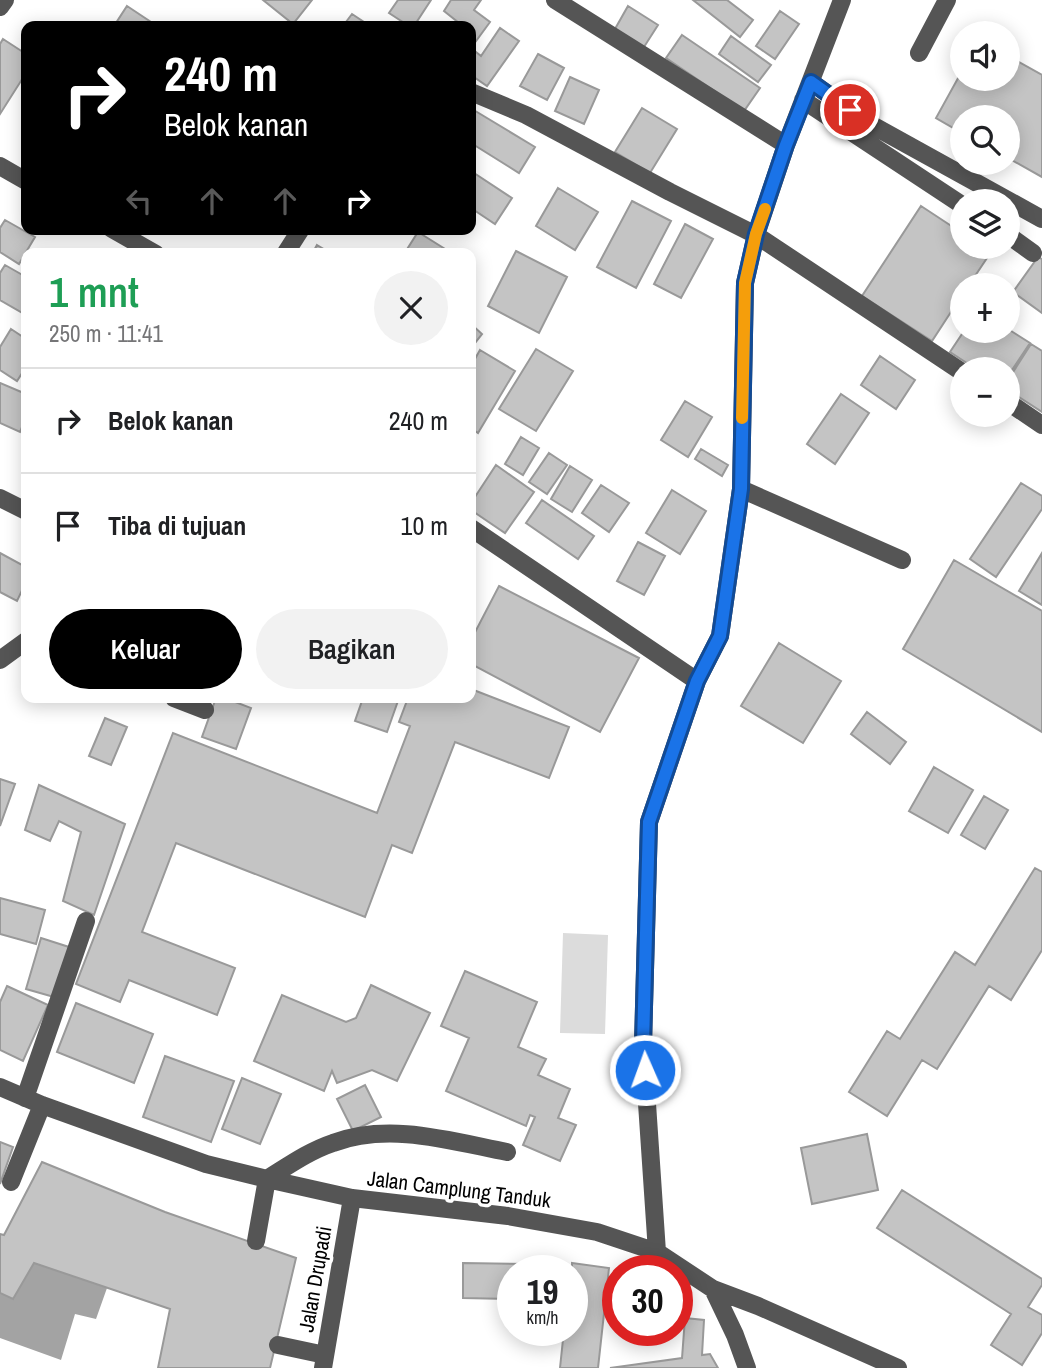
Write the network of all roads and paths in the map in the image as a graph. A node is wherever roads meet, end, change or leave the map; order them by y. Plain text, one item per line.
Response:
1 (555, 0) edge
2 (842, 0) edge
3 (947, 0) edge
4 (919, 53) dead end
5 (811, 82) junction
6 (476, 94) edge
7 (803, 100) junction
8 (786, 145) junction
9 (0, 166) edge
10 (21, 178) edge
11 (950, 197) edge
12 (1042, 219) edge
13 (756, 234) junction
14 (123, 235) edge
15 (1020, 244) edge
16 (146, 248) edge
17 (1033, 253) dead end
18 (950, 364) edge
19 (1020, 410) edge
20 (1042, 425) edge
21 (741, 489) junction
22 (0, 498) edge
23 (21, 508) edge
24 (476, 531) edge
25 (902, 560) dead end
26 (21, 646) edge
27 (0, 660) edge
28 (697, 681) junction
29 (187, 703) edge
30 (205, 710) dead end
31 (86, 921) dead end
32 (0, 1087) edge
33 (25, 1098) junction
34 (43, 1105) junction
35 (507, 1152) dead end
36 (267, 1179) junction
37 (11, 1182) dead end
38 (352, 1198) junction
39 (256, 1241) dead end
40 (657, 1252) junction
41 (713, 1289) junction
42 (278, 1345) dead end
43 (324, 1362) edge
44 (747, 1368) edge
45 (898, 1368) edge

1 - 8 street
2 - 5 street
3 - 4 street
5 - 7 street
5 - 12 street
6 - 13 street
7 - 8 street
7 - 11 street
8 - 13 street
9 - 10 street
13 - 18 street
13 - 21 street
14 - 16 street
15 - 17 street
19 - 20 street
21 - 25 street
21 - 28 street
22 - 23 street
24 - 28 street
26 - 27 street
28 - 40 street
29 - 30 street
31 - 33 street
32 - 33 street, Jalan Camplung Tanduk
33 - 34 street, Jalan Camplung Tanduk
34 - 36 street, Jalan Camplung Tanduk
34 - 37 street
35 - 36 street
36 - 38 street, Jalan Camplung Tanduk
36 - 39 street
38 - 40 street, Jalan Camplung Tanduk
38 - 43 street, Jalan Drupadi
40 - 41 street, Jalan Camplung Tanduk
41 - 44 street
41 - 45 street, Jalan Camplung Tanduk
42 - 43 street

